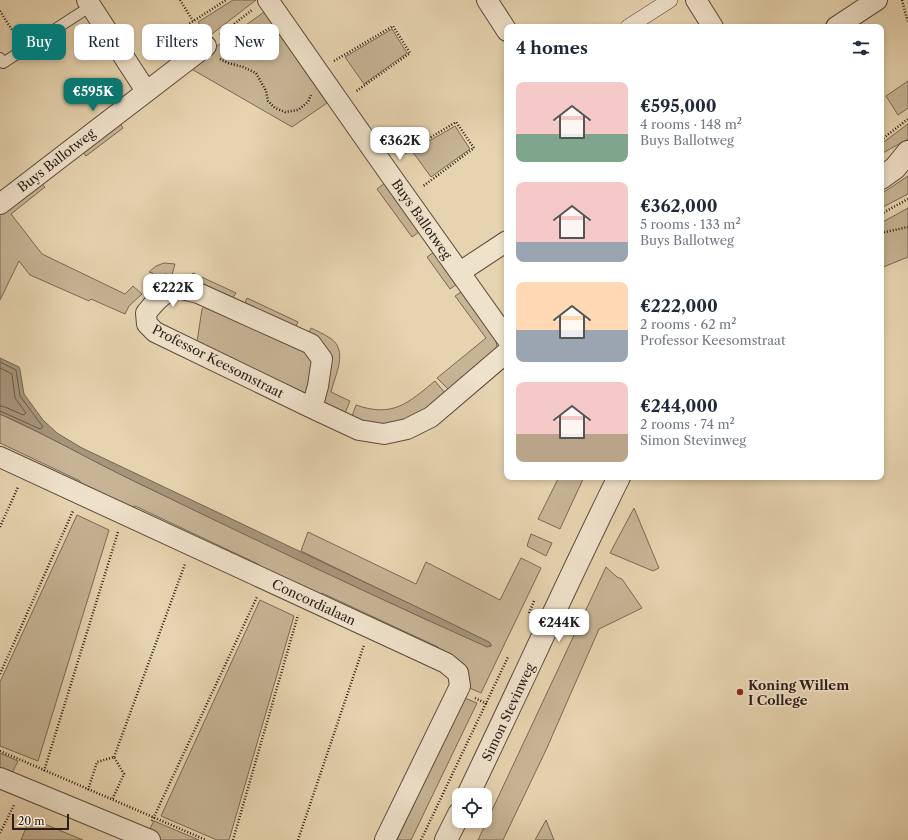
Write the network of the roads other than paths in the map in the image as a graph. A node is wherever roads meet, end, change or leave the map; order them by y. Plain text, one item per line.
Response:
1 (487, 0) edge
2 (670, 0) edge
3 (696, 0) edge
4 (877, 0) edge
5 (89, 3) edge
6 (261, 5) edge
7 (633, 24) edge
8 (711, 24) edge
9 (841, 24) edge
10 (504, 26) edge
11 (0, 58) edge
12 (187, 60) edge
13 (146, 91) junction
14 (0, 204) edge
15 (504, 243) edge
16 (460, 272) junction
17 (504, 335) edge
18 (504, 355) edge
19 (312, 408) junction
20 (0, 457) edge
21 (618, 480) edge
22 (0, 778) edge
23 (471, 788) edge
24 (452, 828) edge
25 (148, 839) edge
26 (385, 840) edge
27 (446, 840) edge

1 - 10 street
2 - 7 street
3 - 8 street
4 - 9 street
5 - 11 lane
5 - 13 street
6 - 16 street, Buys Ballotweg
12 - 13 street, Buys Ballotweg
13 - 14 street, Buys Ballotweg
15 - 16 street
16 - 17 street, Buys Ballotweg
18 - 19 street, Professor Keesomstraat
19 - 19 street, Professor Keesomstraat
20 - 26 street, Concordialaan
21 - 23 street, Simon Stevinweg
22 - 25 street
24 - 27 street

